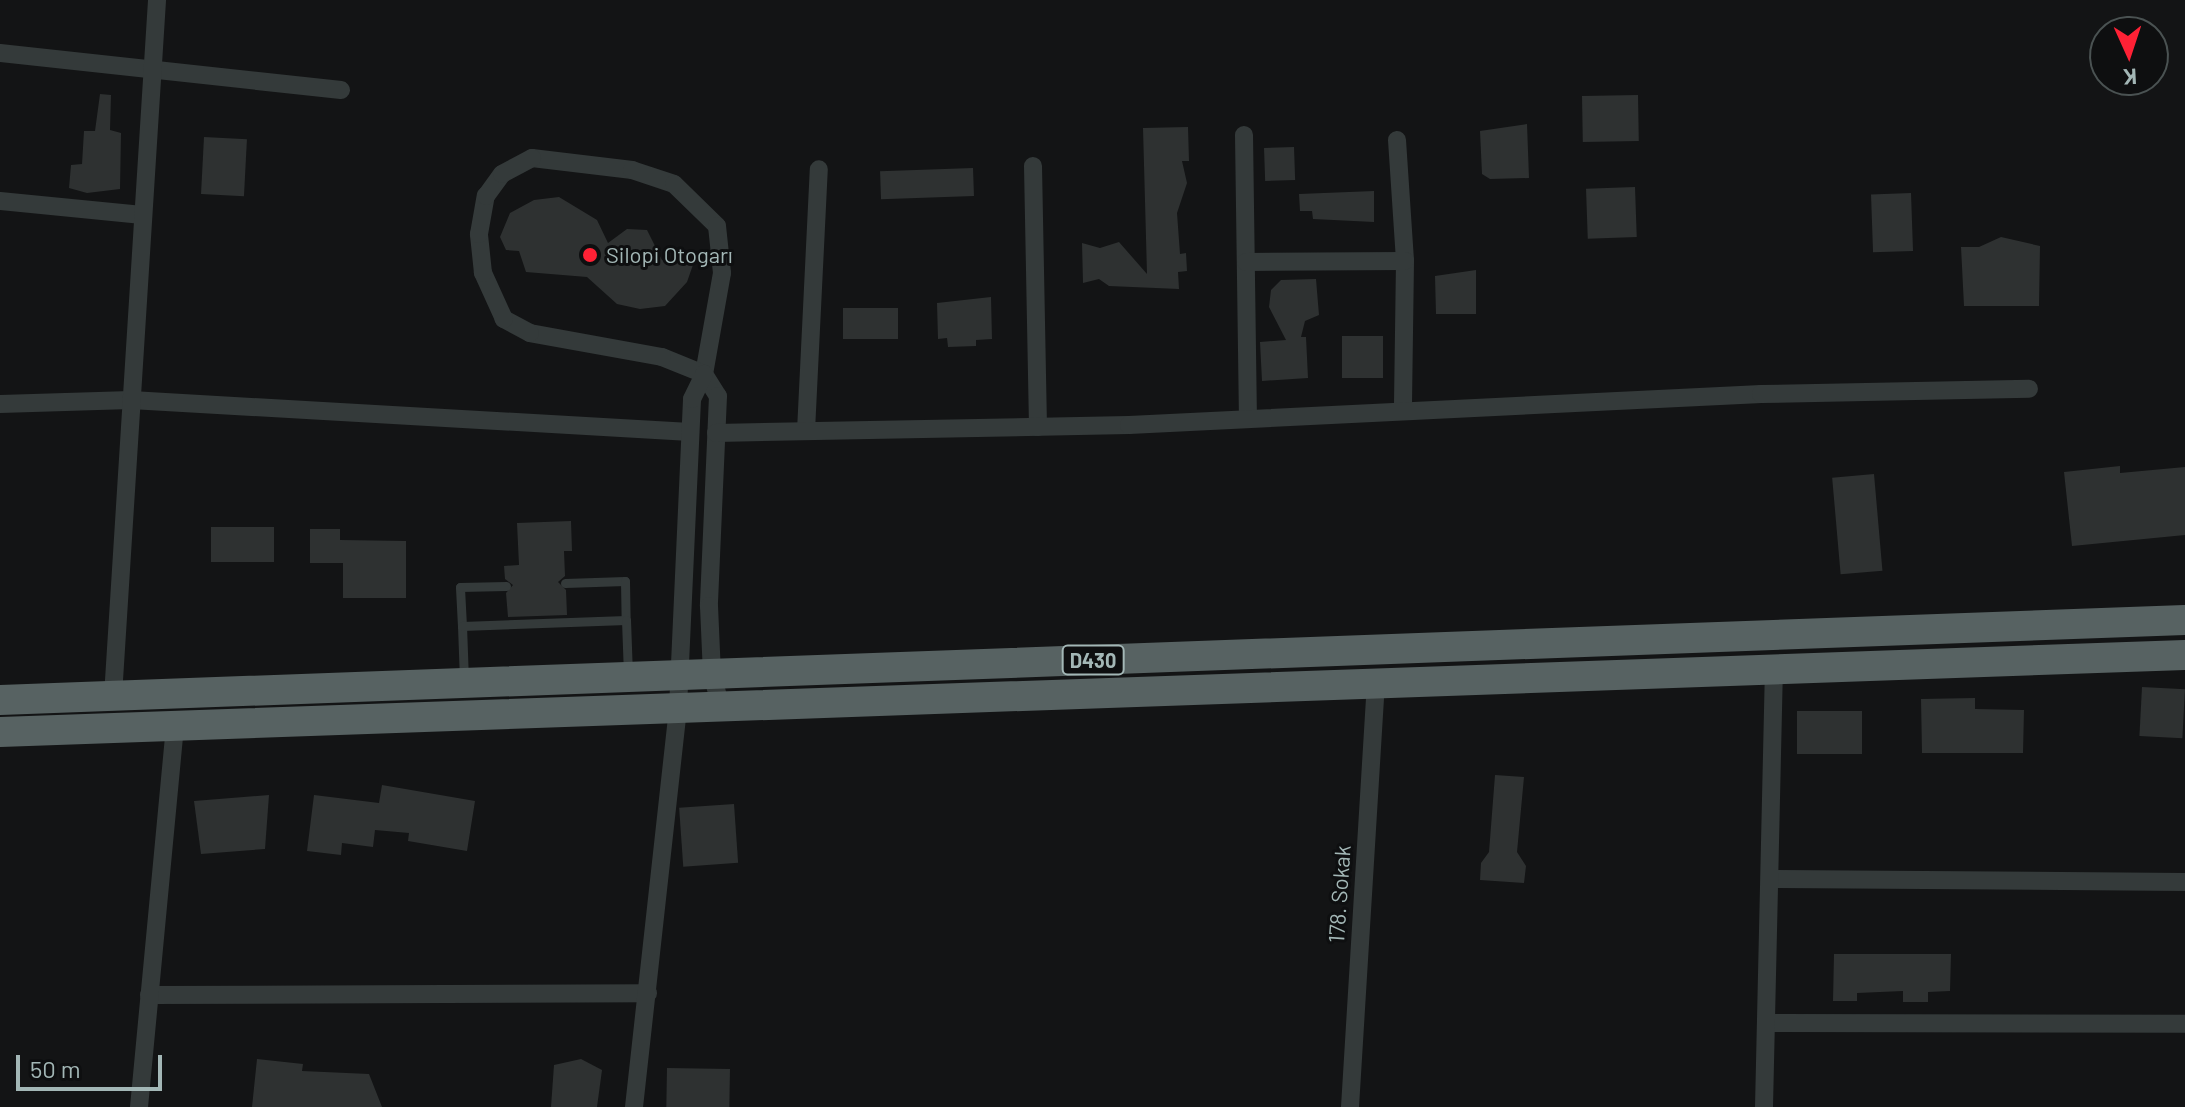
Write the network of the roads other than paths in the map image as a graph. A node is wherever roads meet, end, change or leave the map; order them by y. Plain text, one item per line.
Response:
1 (157, 0) edge
2 (0, 53) edge
3 (153, 70) junction
4 (341, 90) dead end
5 (1244, 135) dead end
6 (1397, 140) dead end
7 (1033, 166) dead end
8 (819, 169) dead end
9 (0, 201) edge
10 (142, 215) junction
11 (1405, 261) junction
12 (1246, 262) junction
13 (704, 374) junction
14 (2029, 389) dead end
15 (131, 400) junction
16 (0, 404) edge
17 (1403, 409) junction
18 (1248, 419) junction
19 (1038, 427) junction
20 (806, 431) junction
21 (690, 432) junction
22 (716, 433) junction
23 (565, 583) dead end
24 (506, 586) dead end
25 (626, 620) junction
26 (2185, 620) edge
27 (462, 626) junction
28 (2185, 655) edge
29 (1774, 669) junction
30 (712, 674) junction
31 (676, 676) junction
32 (628, 678) junction
33 (464, 683) junction
34 (1376, 683) junction
35 (113, 696) junction
36 (0, 700) edge
37 (721, 707) junction
38 (678, 708) junction
39 (175, 726) junction
40 (0, 732) edge
41 (1770, 879) junction
42 (2185, 882) edge
43 (648, 993) junction
44 (149, 995) junction
45 (1766, 1023) junction
46 (2185, 1024) edge
47 (139, 1107) edge
48 (634, 1107) edge
49 (1350, 1107) edge
50 (1764, 1107) edge

1 - 3 street
2 - 3 street
3 - 4 street
3 - 10 street
5 - 12 street
6 - 11 street
7 - 19 street
8 - 20 street
9 - 10 street
10 - 15 street
11 - 12 street
11 - 17 street
12 - 18 street
13 - 13 street
13 - 21 street
13 - 22 street
14 - 17 street
15 - 16 street
15 - 21 street
15 - 35 street
17 - 18 street
18 - 19 street
19 - 20 street
20 - 22 street
21 - 31 street
22 - 30 street
23 - 25 lane
24 - 27 lane
25 - 27 lane
25 - 32 lane
26 - 30 highway, D430
27 - 33 lane
28 - 29 highway, D430
29 - 34 highway, D430
29 - 41 street
30 - 31 highway, D430
30 - 37 street
31 - 32 highway, D430
31 - 38 street
32 - 33 highway, D430
33 - 35 highway, D430
34 - 37 highway, D430
34 - 49 street, 178. Sokak
35 - 36 highway, D430
37 - 38 highway, D430
38 - 39 highway, D430
38 - 43 street
39 - 40 highway, D430
39 - 44 street
41 - 42 street
41 - 45 street
43 - 44 street
43 - 48 street
44 - 47 street
45 - 46 street
45 - 50 street

